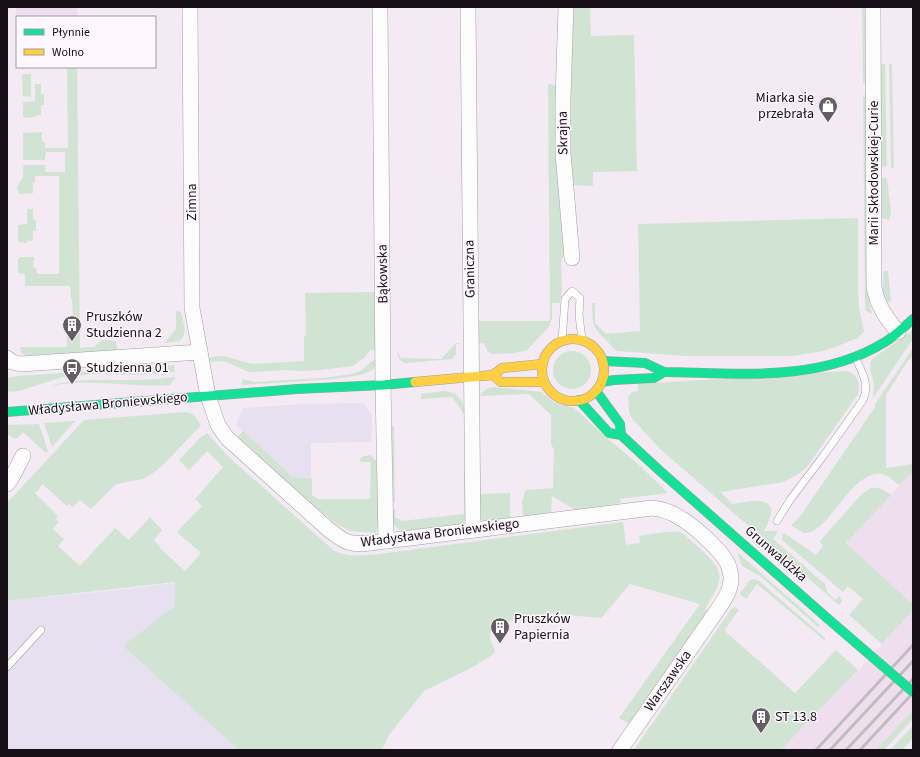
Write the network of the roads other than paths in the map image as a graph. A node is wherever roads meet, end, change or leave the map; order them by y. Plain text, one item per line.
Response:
1 (190, 7) edge
2 (380, 7) edge
3 (468, 7) edge
4 (566, 7) edge
5 (873, 7) edge
6 (572, 258) dead end
7 (913, 319) edge
8 (898, 332) junction
9 (582, 340) junction
10 (562, 341) junction
11 (200, 352) junction
12 (855, 356) junction
13 (7, 358) edge
14 (603, 361) junction
15 (542, 364) junction
16 (664, 372) junction
17 (493, 375) junction
18 (471, 377) junction
19 (544, 382) junction
20 (602, 382) junction
21 (383, 385) junction
22 (596, 390) junction
23 (208, 396) junction
24 (579, 400) junction
25 (7, 412) edge
26 (621, 435) junction
27 (23, 456) dead end
28 (7, 484) edge
29 (777, 521) dead end
30 (473, 530) junction
31 (386, 541) junction
32 (716, 612) joint
33 (41, 630) dead end
34 (7, 667) edge
35 (913, 692) edge
36 (620, 750) edge

1 - 11 street, Zimna
2 - 21 street, Bąkowska
3 - 18 street, Graniczna
4 - 6 street, Skrajna
5 - 8 street, Marii Skłodowskiej-Curie
7 - 8 street
8 - 12 street
9 - 10 street
9 - 10 lane
9 - 14 street
10 - 15 street
11 - 13 street
11 - 23 street, Zimna
12 - 16 street
12 - 29 lane
14 - 16 street
14 - 20 street
15 - 17 street, Władysława Broniewskiego
15 - 19 street
16 - 20 street
17 - 18 street, Władysława Broniewskiego
17 - 19 street, Władysława Broniewskiego
18 - 21 street, Władysława Broniewskiego
18 - 30 street, Graniczna
19 - 24 street
20 - 22 street
21 - 23 street, Władysława Broniewskiego
21 - 31 street, Bąkowska
22 - 24 street
22 - 26 street, Grunwaldzka
23 - 25 street, Władysława Broniewskiego
23 - 31 street, Władysława Broniewskiego
24 - 26 street, Grunwaldzka
26 - 35 street, Grunwaldzka, bridge
27 - 28 street
30 - 31 street, Władysława Broniewskiego
30 - 32 street, Władysława Broniewskiego
32 - 36 street, Warszawska
33 - 34 lane

